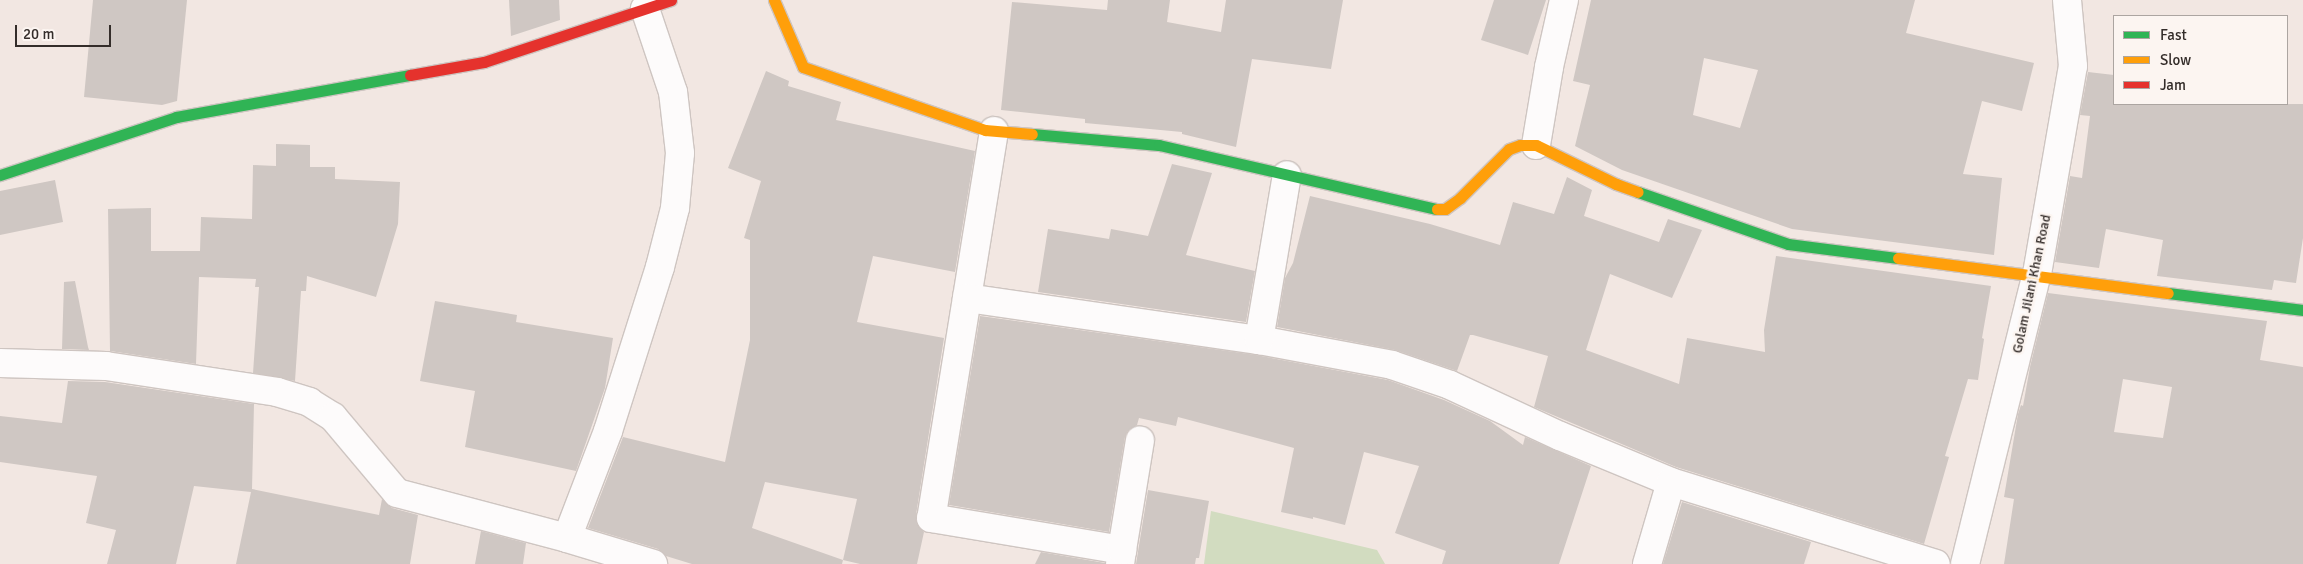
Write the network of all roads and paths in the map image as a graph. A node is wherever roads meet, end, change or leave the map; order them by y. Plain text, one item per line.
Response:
1 (671, 0) edge
2 (774, 0) edge
3 (1564, 0) edge
4 (2068, 0) edge
5 (645, 9) junction
6 (994, 131) junction
7 (1536, 145) junction
8 (0, 174) edge
9 (1287, 175) junction
10 (2037, 274) junction
11 (967, 298) junction
12 (2303, 310) edge
13 (1259, 340) junction
14 (0, 363) edge
15 (1140, 440) dead end
16 (1671, 482) junction
17 (567, 538) junction
18 (1121, 557) edge
19 (653, 564) edge
20 (1647, 564) edge
21 (1936, 564) edge
22 (1965, 564) edge

1 - 5 street
2 - 6 street
3 - 7 street
4 - 10 street, Golam Jilani Khan Road
5 - 8 street
5 - 17 street
6 - 9 street
6 - 11 street
7 - 9 street
7 - 10 street
9 - 13 street
10 - 12 street
10 - 22 street, Golam Jilani Khan Road
11 - 13 street
11 - 18 street
13 - 16 street
14 - 17 street
15 - 18 street
16 - 20 street
16 - 21 street
17 - 19 street

